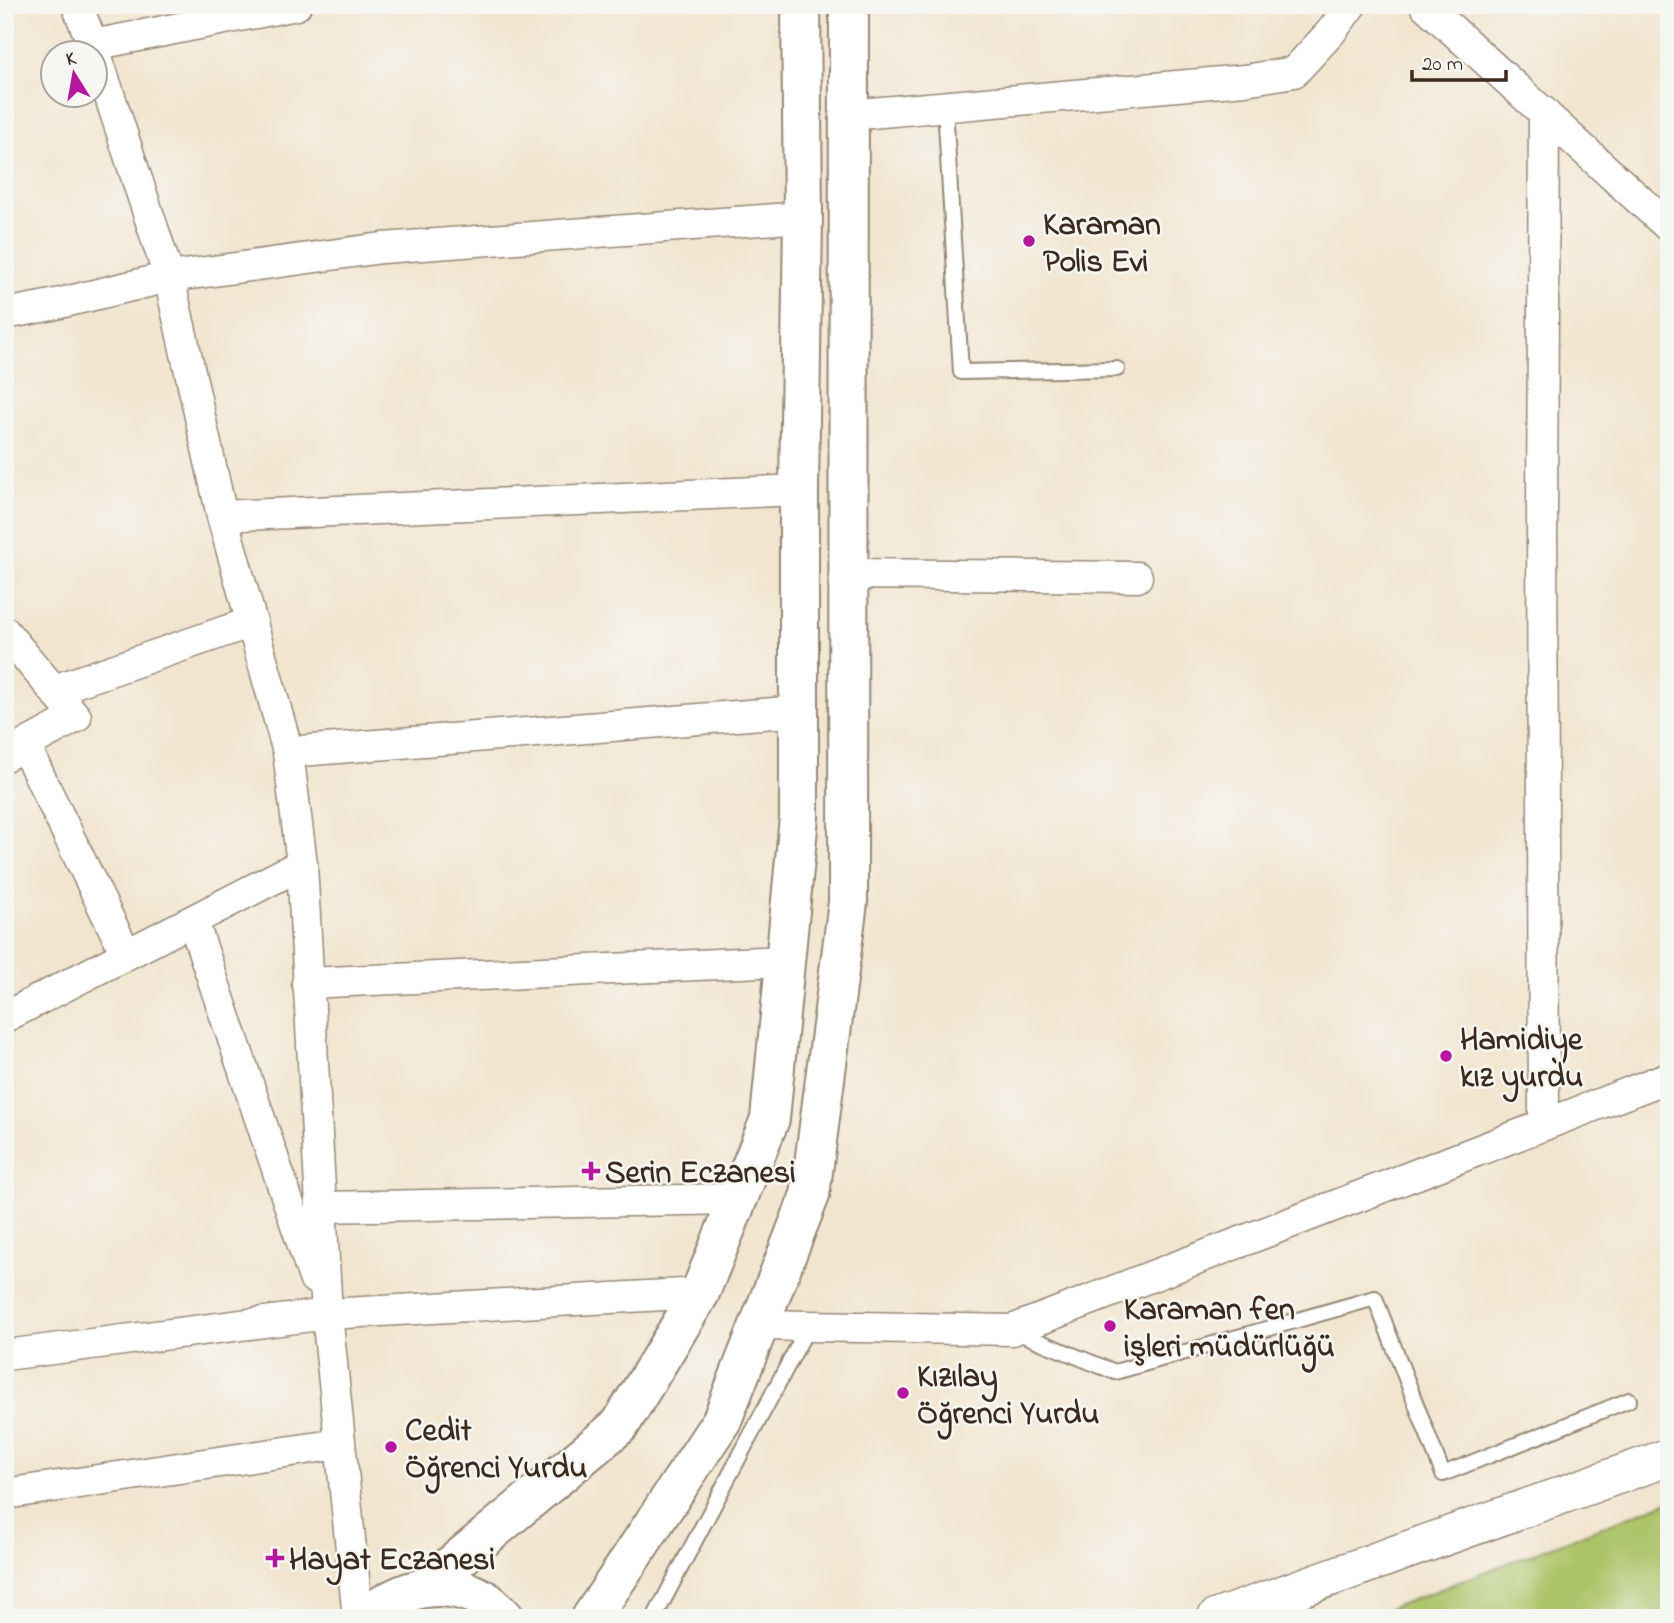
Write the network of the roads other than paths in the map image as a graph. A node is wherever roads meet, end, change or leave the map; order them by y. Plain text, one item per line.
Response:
1 (77, 5) edge
2 (296, 5) edge
3 (801, 5) edge
4 (849, 5) edge
5 (1351, 5) edge
6 (1425, 5) edge
7 (90, 38) edge
8 (108, 42) edge
9 (108, 91) edge
10 (945, 107) junction
11 (1544, 112) junction
12 (848, 115) junction
13 (803, 217) junction
14 (1669, 227) edge
15 (169, 277) junction
16 (5, 314) edge
17 (1117, 369) dead end
18 (799, 489) junction
19 (222, 516) junction
20 (848, 574) junction
21 (1137, 577) dead end
22 (252, 622) junction
23 (5, 632) edge
24 (54, 690) junction
25 (799, 711) junction
26 (15, 751) edge
27 (288, 752) junction
28 (302, 864) junction
29 (192, 920) junction
30 (126, 954) junction
31 (785, 961) junction
32 (307, 983) junction
33 (5, 1017) edge
34 (1669, 1077) edge
35 (1544, 1125) junction
36 (737, 1199) junction
37 (321, 1207) junction
38 (700, 1293) junction
39 (327, 1314) junction
40 (758, 1325) junction
41 (808, 1326) junction
42 (1012, 1330) junction
43 (5, 1355) edge
44 (1629, 1400) dead end
45 (339, 1444) junction
46 (1669, 1457) edge
47 (5, 1494) edge
48 (425, 1587) junction
49 (360, 1618) edge
50 (505, 1618) edge
51 (591, 1618) edge
52 (654, 1618) edge
53 (1216, 1618) edge

1 - 7 street
2 - 8 street
3 - 13 main road
4 - 12 main road
5 - 10 street
6 - 11 street
9 - 15 street
10 - 12 street
10 - 17 lane
11 - 14 street
11 - 35 street
12 - 20 main road
13 - 15 street
13 - 18 main road
15 - 16 street
15 - 19 street
18 - 19 street
18 - 25 main road
19 - 22 street
20 - 21 street
20 - 40 main road
22 - 24 street
22 - 27 street
23 - 24 street
24 - 26 street
25 - 27 street
25 - 31 main road
26 - 30 street
27 - 28 street
28 - 29 street
28 - 32 street
29 - 30 street
29 - 39 street
30 - 33 street
31 - 32 street
31 - 36 main road
32 - 37 street
34 - 35 street
35 - 42 street
36 - 37 street
36 - 38 main road
37 - 39 street
38 - 39 street
38 - 48 main road
39 - 43 street
39 - 45 street
40 - 41 street
40 - 51 main road
41 - 42 street
41 - 52 lane
42 - 44 lane
45 - 47 street
45 - 49 street
46 - 53 street
48 - 49 main road
48 - 50 main road

